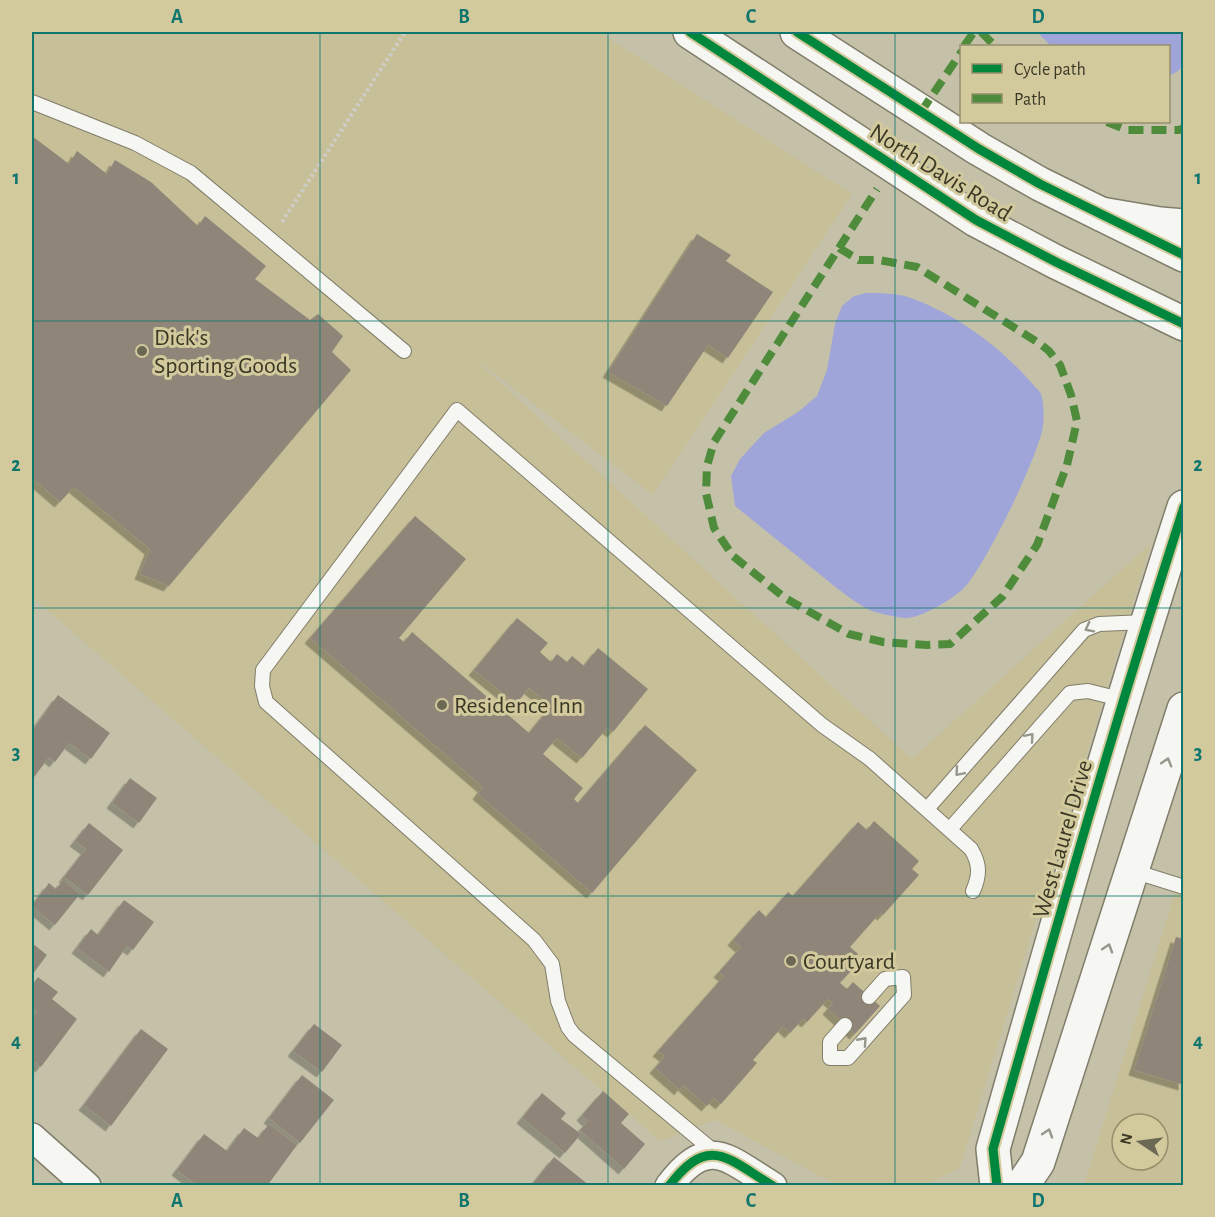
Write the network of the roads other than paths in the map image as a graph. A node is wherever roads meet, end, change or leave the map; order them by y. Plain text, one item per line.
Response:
1 (690, 32) edge
2 (797, 32) edge
3 (32, 102) edge
4 (1101, 214) junction
5 (1184, 226) edge
6 (1184, 255) edge
7 (1184, 324) edge
8 (404, 351) dead end
9 (1184, 507) edge
10 (1146, 622) junction
11 (1124, 700) junction
12 (1184, 709) edge
13 (927, 809) junction
14 (950, 829) junction
15 (1133, 871) junction
16 (1184, 887) edge
17 (973, 891) dead end
18 (869, 997) dead end
19 (845, 1025) dead end
20 (32, 1137) edge
21 (717, 1154) junction
22 (87, 1185) edge
23 (669, 1185) edge
24 (773, 1185) edge
25 (997, 1185) edge
26 (1022, 1185) edge

1 - 7 main road, North Davis Road
2 - 4 main road, North Davis Road
3 - 8 lane
4 - 5 main road
4 - 6 main road, North Davis Road
9 - 10 main road, West Laurel Drive
10 - 11 main road, West Laurel Drive
10 -> 13 lane
14 -> 11 lane
11 - 25 main road, West Laurel Drive
15 -> 12 main road
13 - 14 lane
13 - 21 lane
14 - 17 lane
15 - 16 lane
26 -> 15 main road
19 -> 18 lane
20 - 22 street
21 - 23 street
21 - 24 street

